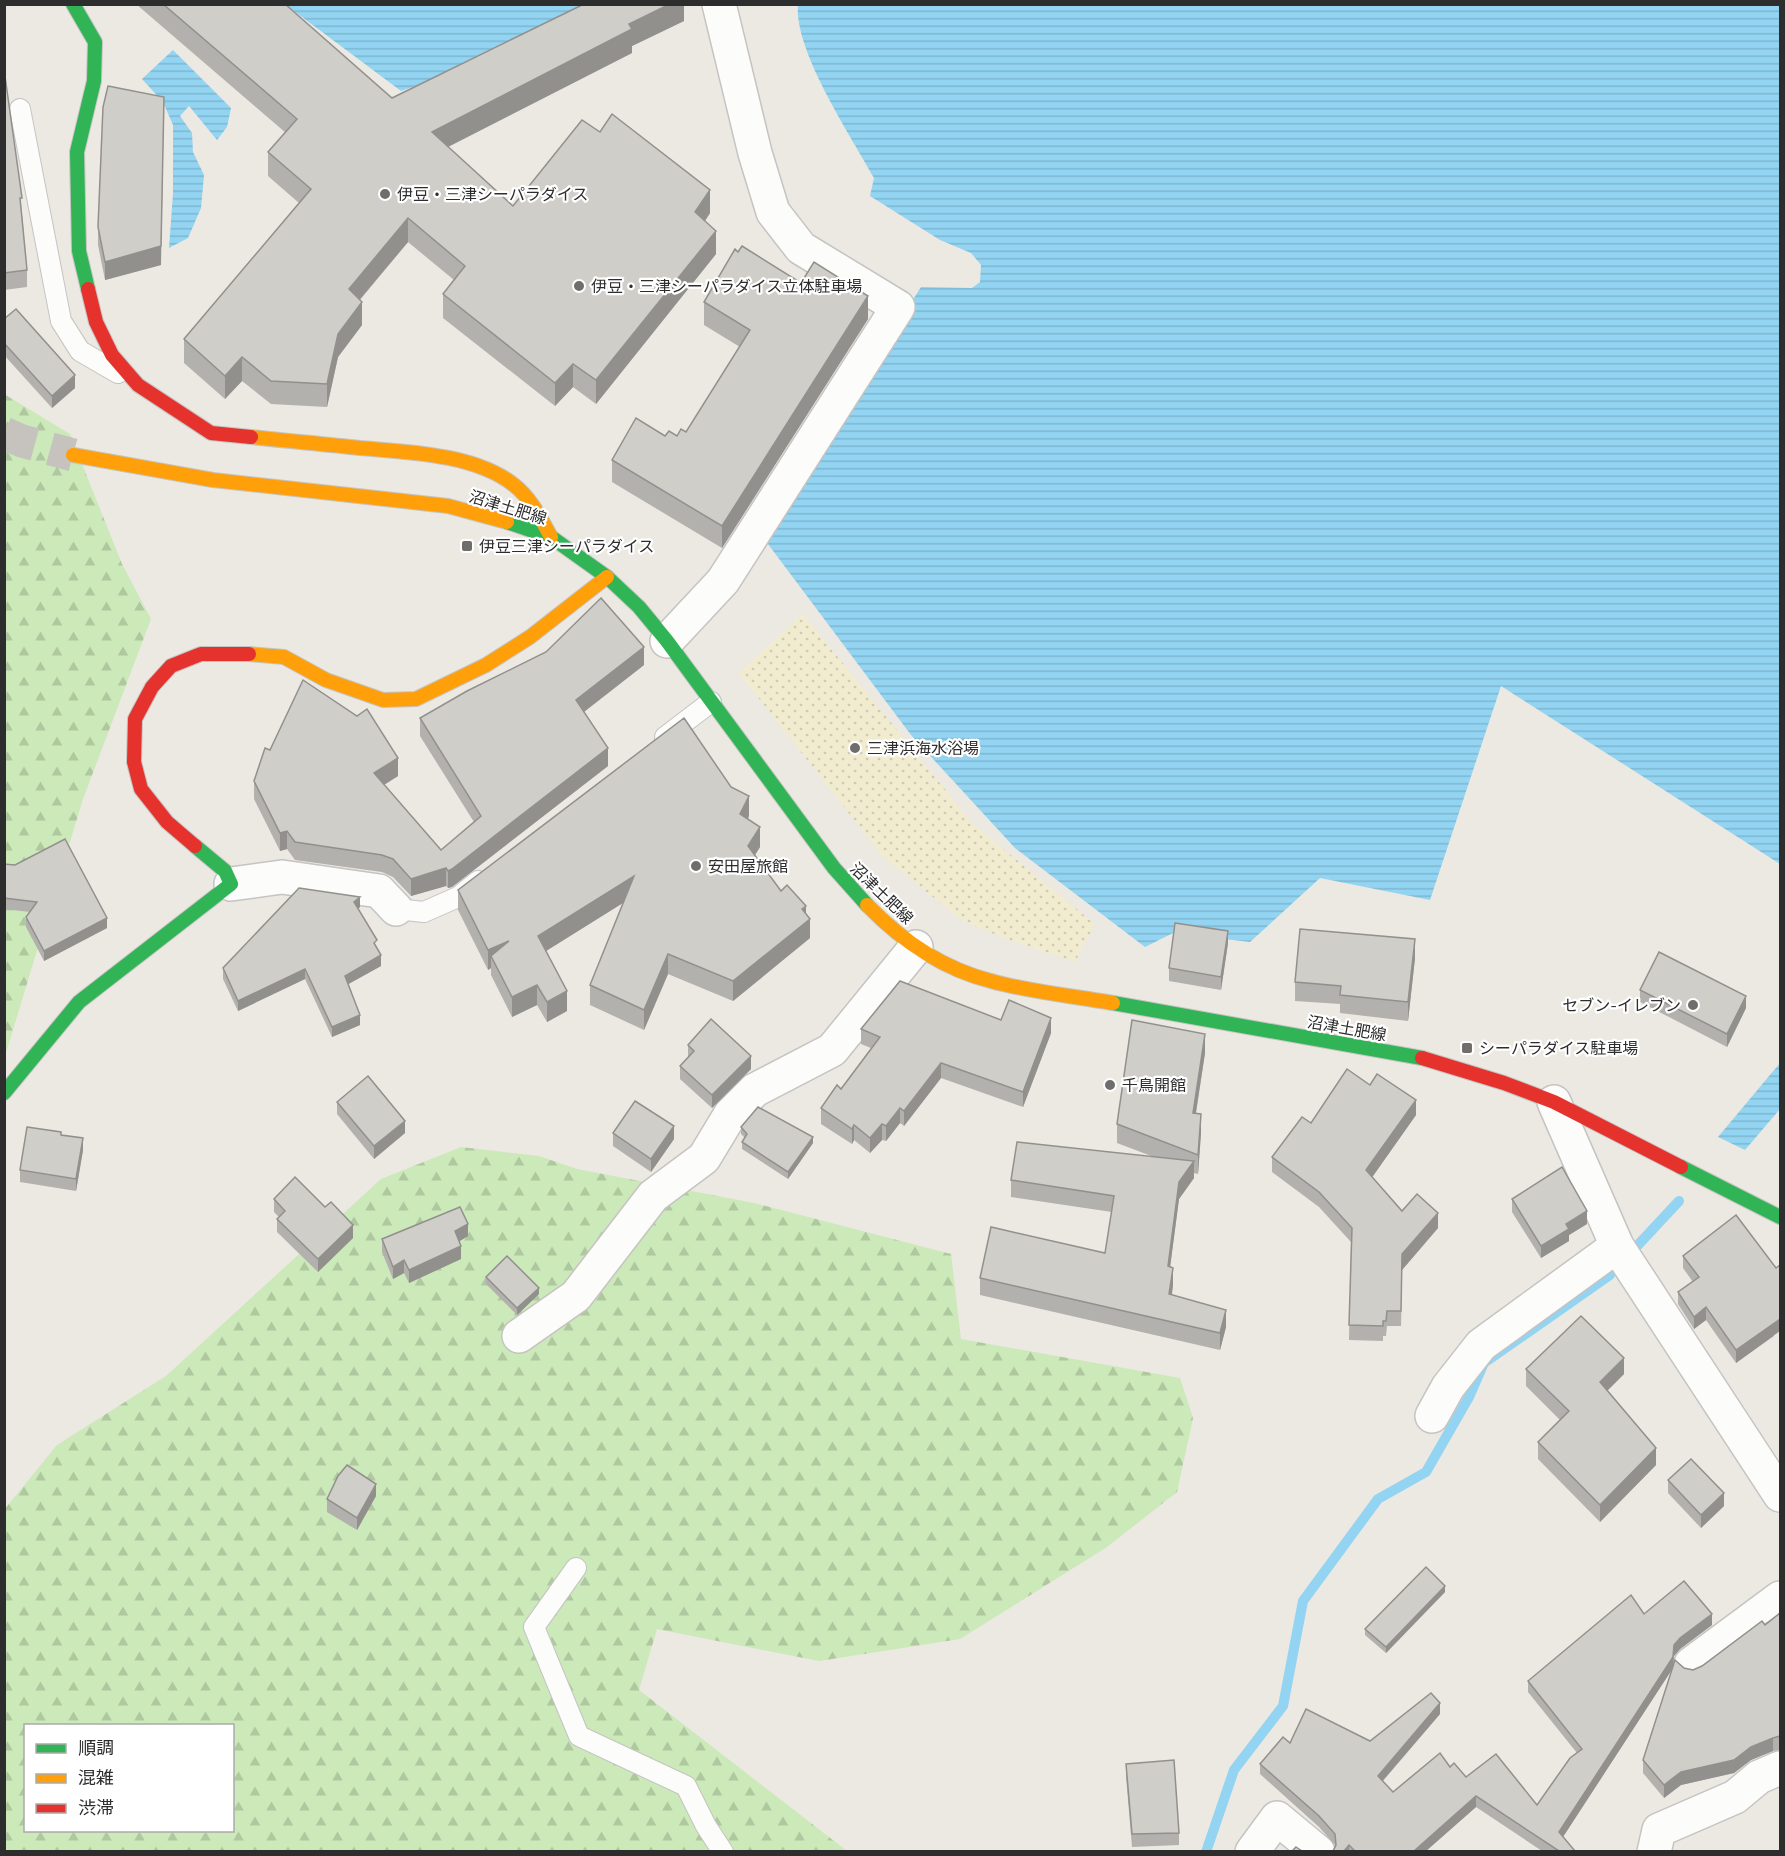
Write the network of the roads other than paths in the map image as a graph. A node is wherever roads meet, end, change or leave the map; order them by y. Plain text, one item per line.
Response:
1 (73, 4) edge
2 (720, 4) edge
3 (20, 109) dead end
4 (138, 385) junction
5 (73, 455) tunnel mouth
6 (551, 537) junction
7 (607, 577) junction
8 (667, 641) junction
9 (711, 702) junction
10 (655, 745) edge
11 (496, 868) edge
12 (231, 884) junction
13 (396, 909) joint
14 (916, 947) junction
15 (4, 1093) edge
16 (1554, 1102) junction
17 (1780, 1217) edge
18 (1617, 1246) junction
19 (519, 1336) dead end
20 (1432, 1416) dead end
21 (1780, 1495) edge
22 (576, 1568) dead end
23 (1780, 1598) edge
24 (1691, 1664) dead end
25 (1780, 1768) edge
26 (723, 1851) edge
27 (1252, 1851) edge
28 (1318, 1851) edge
29 (1654, 1851) edge

1 - 4 main road
2 - 8 street
3 - 4 lane
4 - 6 main road
5 - 6 main road, 沼津土肥線
6 - 7 main road, 沼津土肥線
7 - 8 main road, 沼津土肥線
7 - 12 main road
8 - 9 main road, 沼津土肥線
9 - 10 lane
9 - 14 main road, 沼津土肥線
11 - 13 lane
12 - 13 street
12 - 15 main road
14 - 16 main road, 沼津土肥線
14 - 19 street
16 - 17 main road, 沼津土肥線
16 - 18 street
18 - 20 street
18 - 21 street
22 - 26 lane
23 - 24 street
25 - 29 street
27 - 28 street

